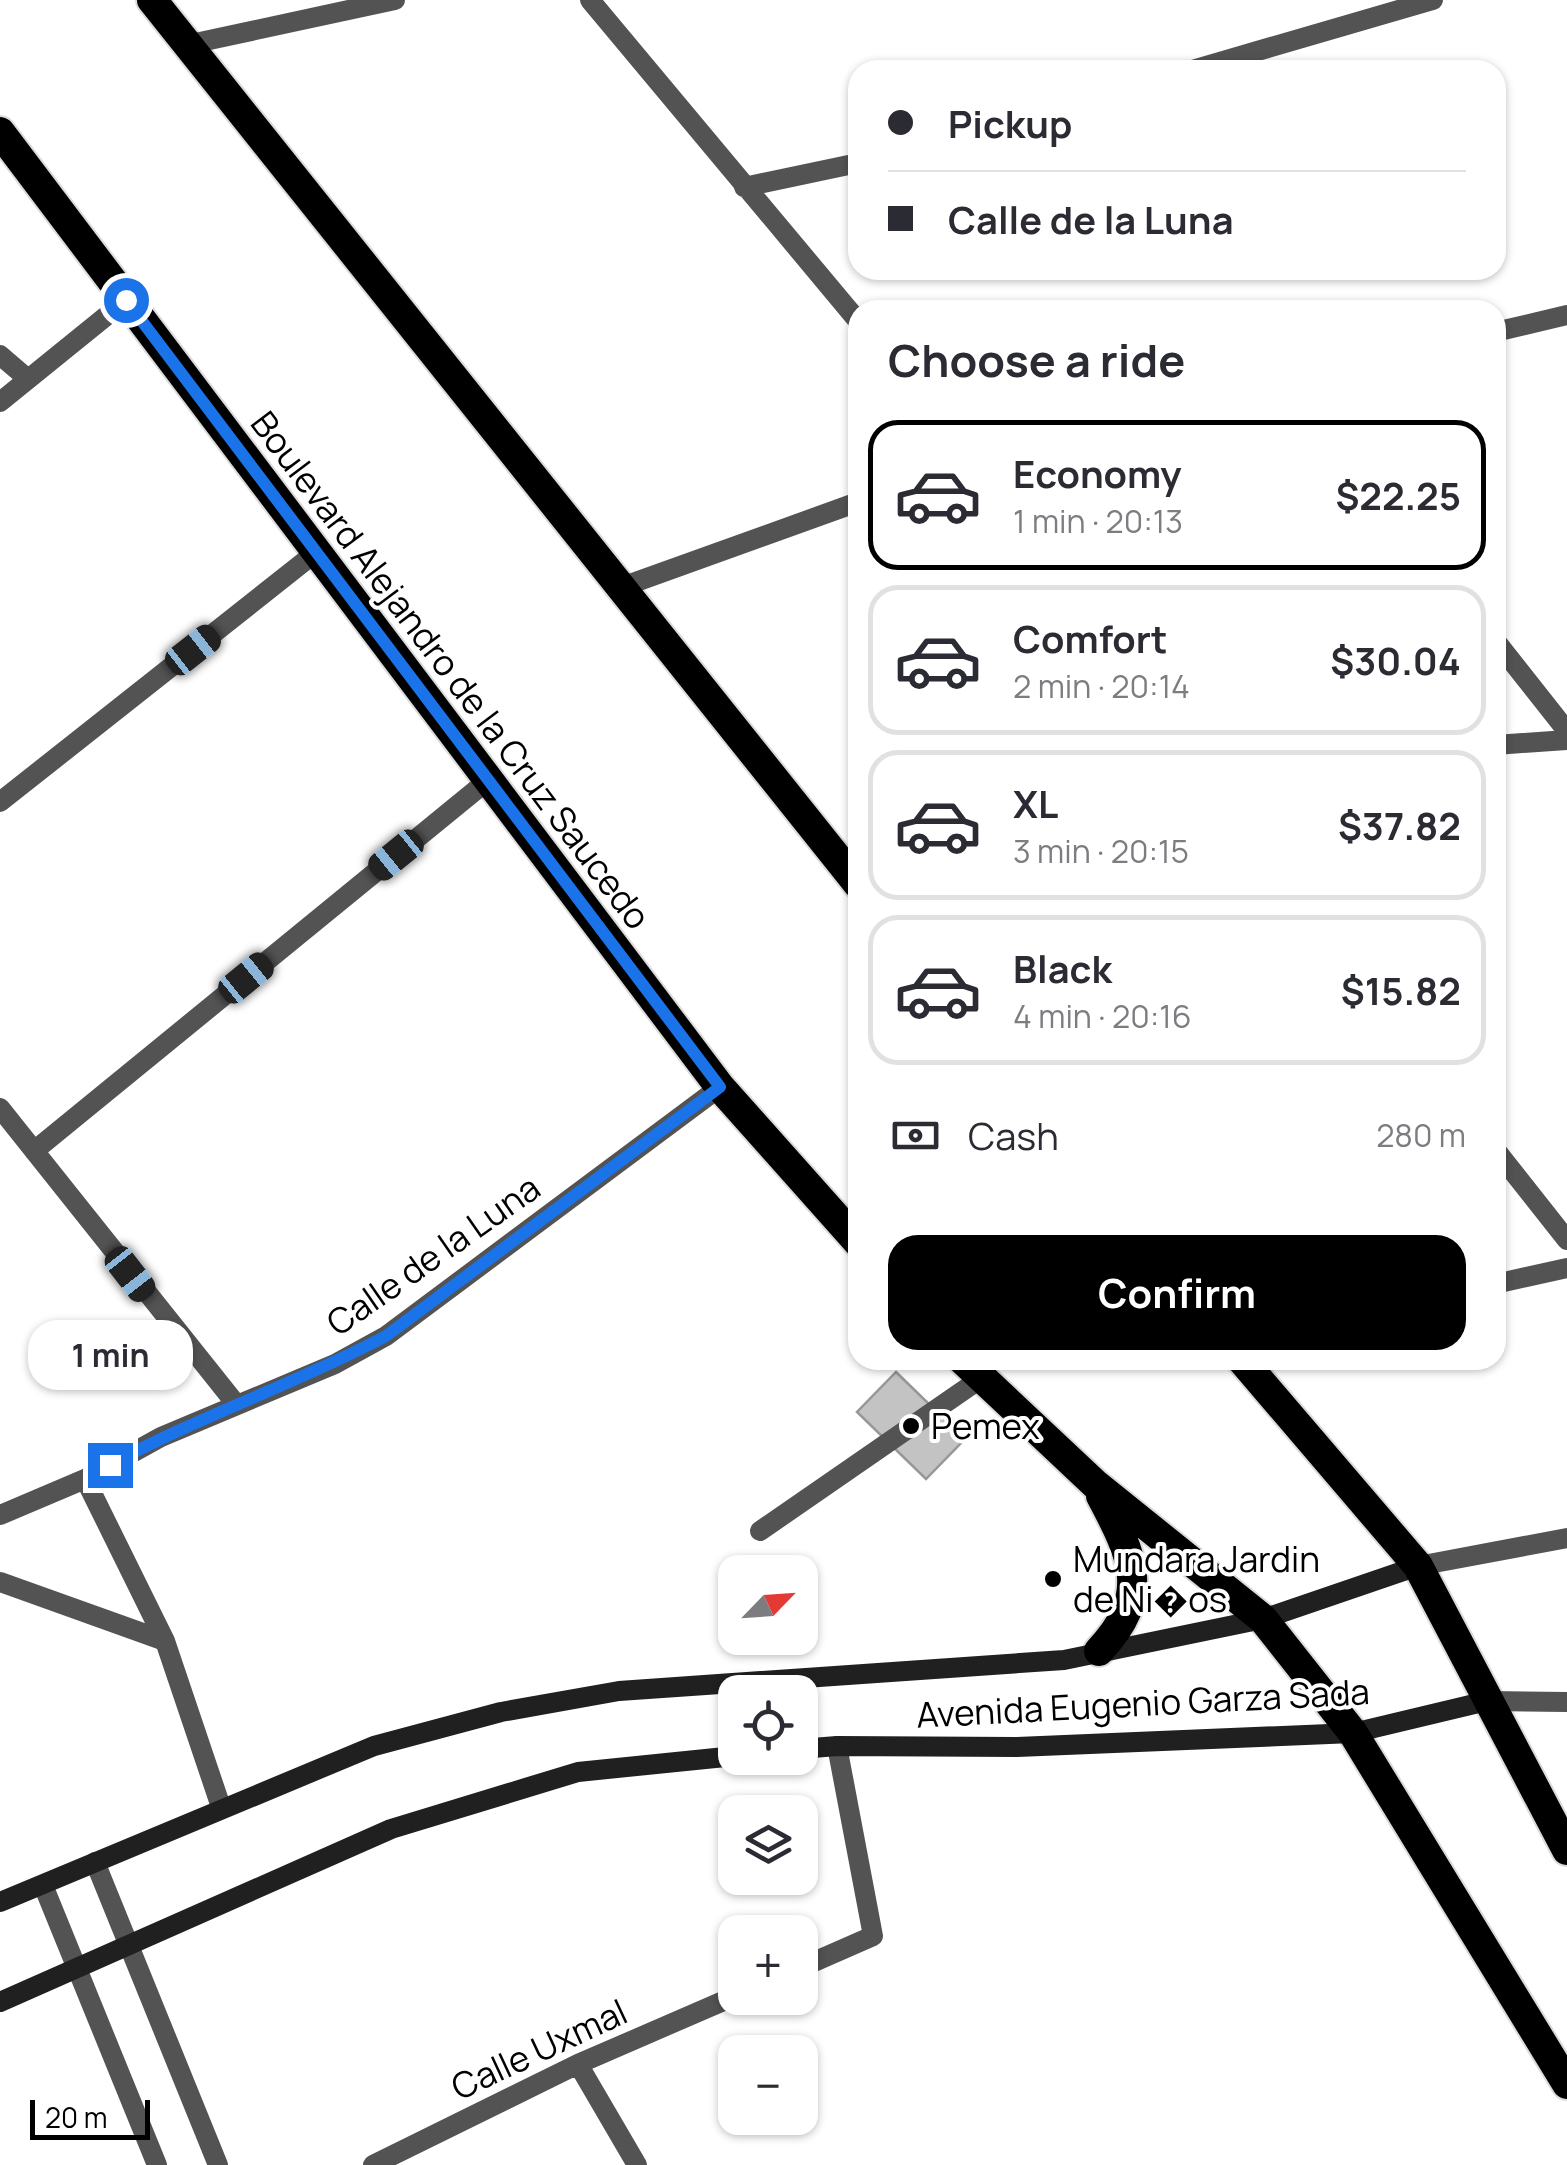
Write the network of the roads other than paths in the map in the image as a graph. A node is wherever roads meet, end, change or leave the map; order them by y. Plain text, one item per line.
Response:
1 (152, 0) edge
2 (396, 0) edge
3 (590, 0) edge
4 (1433, 0) edge
5 (186, 45) junction
6 (1226, 60) edge
7 (0, 132) edge
8 (848, 165) edge
9 (744, 187) junction
10 (126, 300) junction
11 (848, 309) edge
12 (1567, 315) edge
13 (1506, 329) edge
14 (0, 355) edge
15 (28, 379) junction
16 (0, 402) edge
17 (848, 506) edge
18 (315, 553) junction
19 (619, 588) junction
20 (1506, 654) edge
21 (1567, 730) edge
22 (1567, 740) edge
23 (1506, 745) edge
24 (487, 781) junction
25 (0, 802) edge
26 (848, 872) edge
27 (720, 1087) junction
28 (0, 1108) edge
29 (34, 1151) junction
30 (1506, 1164) edge
31 (848, 1231) edge
32 (1567, 1240) edge
33 (1567, 1268) edge
34 (1506, 1282) edge
35 (971, 1370) edge
36 (1251, 1370) edge
37 (236, 1404) junction
38 (85, 1479) junction
39 (1095, 1484) junction
40 (0, 1515) edge
41 (760, 1531) dead end
42 (1567, 1538) edge
43 (1418, 1566) junction
44 (0, 1582) edge
45 (1264, 1620) junction
46 (165, 1641) junction
47 (1099, 1651) junction
48 (1487, 1701) junction
49 (1567, 1702) edge
50 (1353, 1734) junction
51 (837, 1746) junction
52 (818, 1748) edge
53 (718, 1758) edge
54 (221, 1808) junction
55 (1567, 1850) edge
56 (94, 1862) junction
57 (42, 1884) junction
58 (0, 1902) edge
59 (126, 1946) junction
60 (818, 1960) edge
61 (76, 1968) junction
62 (0, 2002) edge
63 (718, 2003) edge
64 (578, 2064) junction
65 (1567, 2084) edge
66 (157, 2165) edge
67 (218, 2165) edge
68 (373, 2165) edge
69 (636, 2165) edge

1 - 5 highway
2 - 5 street
3 - 9 street
4 - 6 street
5 - 19 highway
7 - 10 highway, Boulevard Alejandro de la Cruz Saucedo
8 - 9 street
9 - 11 street
10 - 15 street
10 - 18 highway, Boulevard Alejandro de la Cruz Saucedo
12 - 13 street
14 - 15 street
15 - 16 street
17 - 19 street
18 - 24 highway, Boulevard Alejandro de la Cruz Saucedo
18 - 25 street
19 - 26 highway
20 - 21 street
22 - 23 street
24 - 27 highway, Boulevard Alejandro de la Cruz Saucedo
24 - 29 street
27 - 31 highway, Boulevard Alejandro de la Cruz Saucedo
27 - 37 street, Calle de la Luna
28 - 29 street
29 - 37 street
30 - 32 street
33 - 34 street
35 - 39 highway
35 - 41 street
36 - 43 highway
37 - 38 street, Calle de la Luna
38 - 40 street, Calle de la Luna
38 - 46 street
39 - 45 highway
39 - 47 highway
42 - 43 street
43 - 45 main road, Avenida Eugenio Garza Sada
43 - 48 highway
44 - 46 street
45 - 47 main road, Avenida Eugenio Garza Sada
45 - 50 highway
46 - 54 street
47 - 54 main road, Avenida Eugenio Garza Sada
48 - 49 street
48 - 50 main road, Avenida Eugenio Garza Sada
48 - 55 highway
50 - 51 main road, Avenida Eugenio Garza Sada
50 - 65 highway
51 - 52 main road, Avenida Eugenio Garza Sada
51 - 60 street
53 - 59 main road
54 - 56 main road, Avenida Eugenio Garza Sada
56 - 57 main road, Avenida Eugenio Garza Sada
56 - 59 street
57 - 58 main road, Avenida Eugenio Garza Sada
57 - 61 street
59 - 61 main road
59 - 67 street
61 - 62 main road
61 - 66 street
63 - 64 street, Calle Uxmal
64 - 68 street, Calle Uxmal
64 - 69 street

